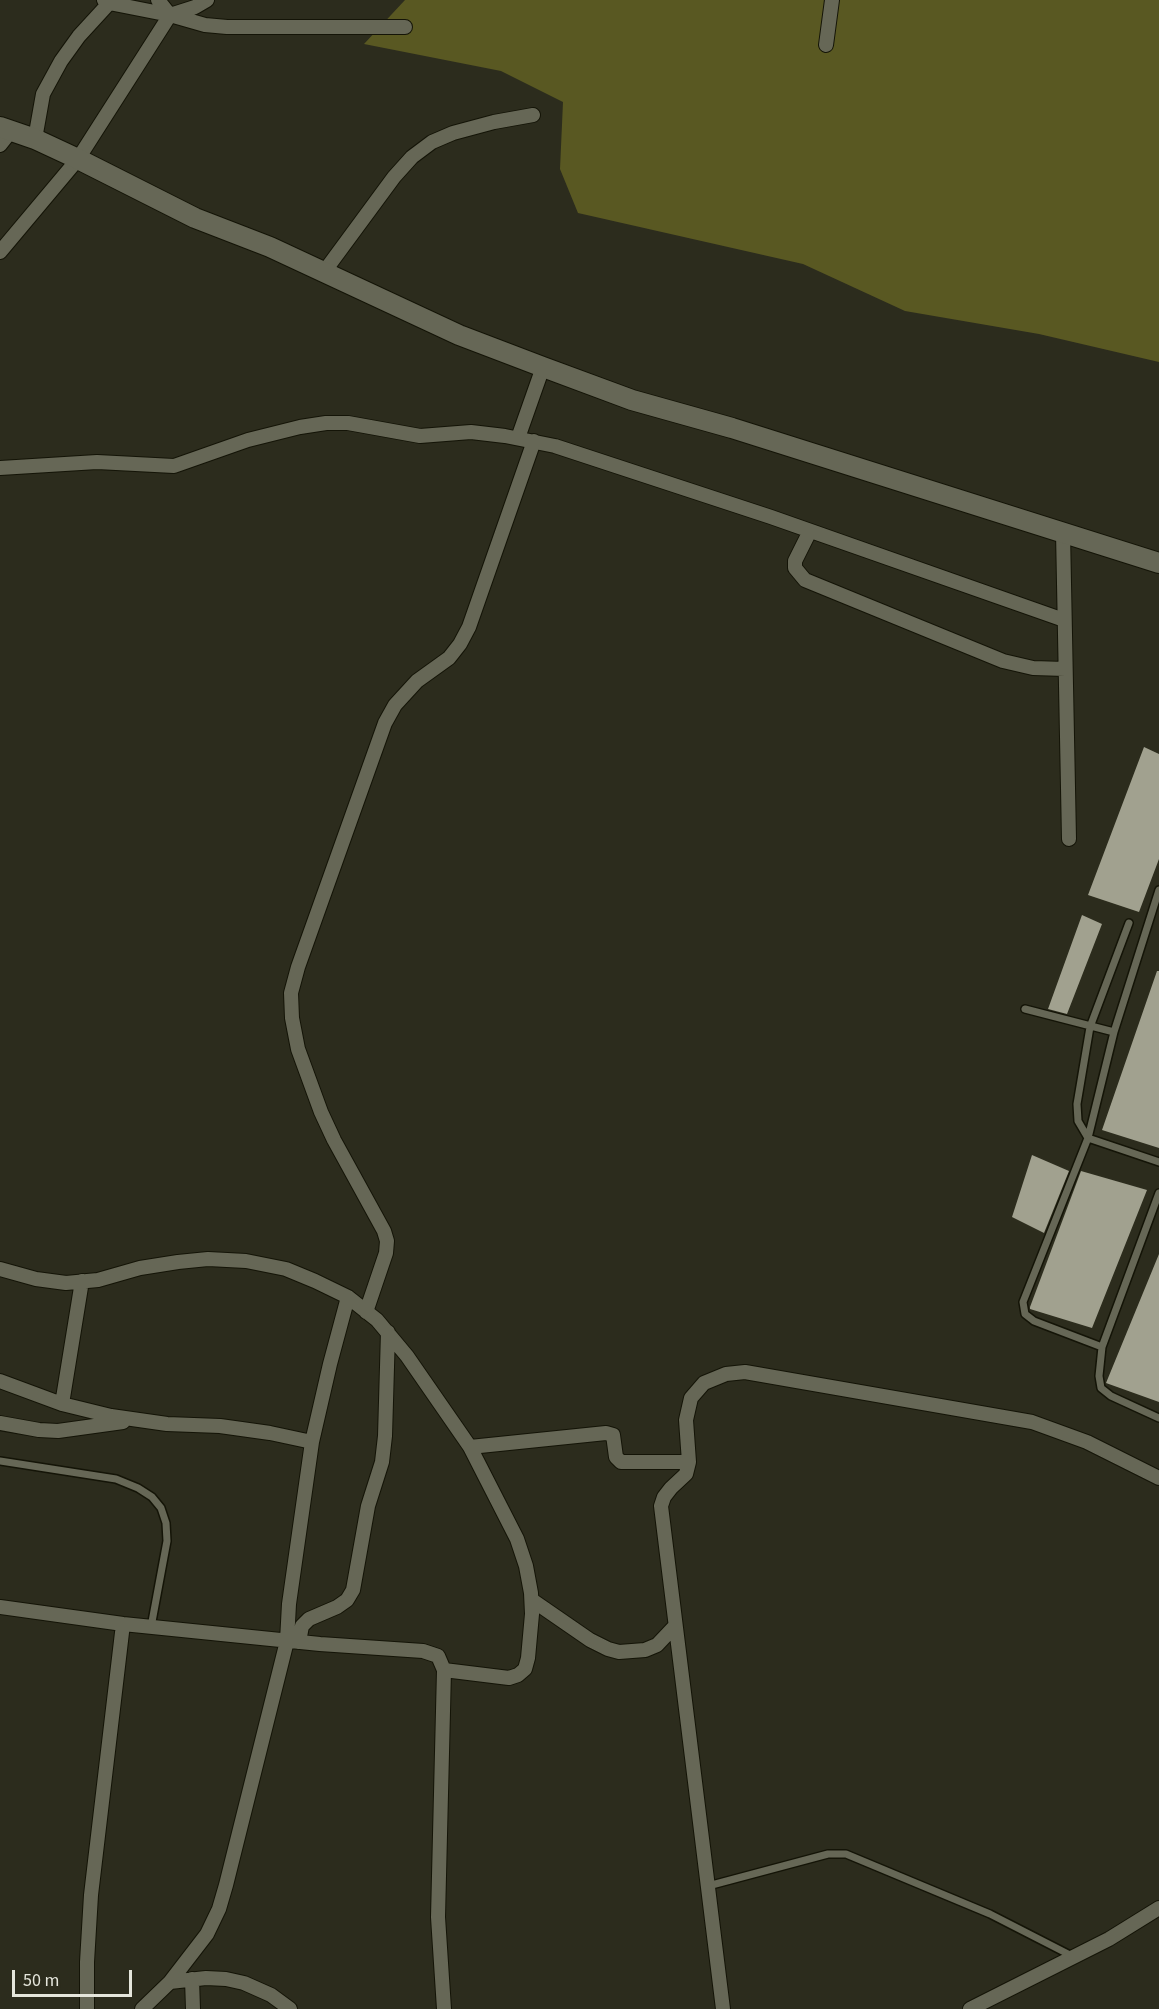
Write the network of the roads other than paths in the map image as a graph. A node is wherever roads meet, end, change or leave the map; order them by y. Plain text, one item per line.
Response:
1 (158, 0) edge
2 (207, 0) edge
3 (831, 0) edge
4 (108, 1) edge
5 (170, 15) junction
6 (405, 27) dead end
7 (826, 45) dead end
8 (533, 115) dead end
9 (4, 134) edge
10 (35, 139) junction
11 (78, 159) junction
12 (0, 252) edge
13 (324, 272) junction
14 (543, 367) junction
15 (518, 438) junction
16 (534, 441) junction
17 (0, 468) edge
18 (810, 531) junction
19 (1063, 532) junction
20 (1159, 563) edge
21 (1064, 620) junction
22 (1065, 669) junction
23 (1069, 839) dead end
24 (1159, 890) edge
25 (1129, 922) dead end
26 (1025, 1009) dead end
27 (1090, 1028) junction
28 (1114, 1032) junction
29 (1088, 1138) junction
30 (1159, 1162) edge
31 (1159, 1193) edge
32 (0, 1269) edge
33 (82, 1281) junction
34 (348, 1297) junction
35 (366, 1312) junction
36 (388, 1332) junction
37 (1102, 1347) junction
38 (0, 1381) edge
39 (63, 1404) junction
40 (1159, 1418) edge
41 (134, 1420) junction
42 (0, 1423) edge
43 (312, 1442) junction
44 (470, 1447) junction
45 (0, 1461) edge
46 (689, 1462) junction
47 (1159, 1478) edge
48 (532, 1600) junction
49 (0, 1607) edge
50 (123, 1624) junction
51 (675, 1626) junction
52 (152, 1627) junction
53 (293, 1642) junction
54 (444, 1670) junction
55 (708, 1886) junction
56 (1159, 1908) edge
57 (1074, 1957) junction
58 (192, 1980) junction
59 (170, 1982) junction
60 (87, 2009) edge
61 (142, 2009) edge
62 (193, 2009) edge
63 (290, 2009) edge
64 (444, 2009) edge
65 (723, 2009) edge
66 (970, 2009) edge

1 - 5 street
2 - 5 street
3 - 7 street
4 - 5 street
4 - 10 street
5 - 6 street
5 - 11 street
8 - 13 street
9 - 10 main road
10 - 11 main road
11 - 12 street
11 - 13 main road
13 - 14 main road
14 - 15 street
14 - 19 main road
15 - 16 street
15 - 17 street
16 - 18 street
16 - 35 street
18 - 21 street
18 - 22 street
19 - 20 main road
19 - 21 street
21 - 22 street
22 - 23 street
24 - 28 lane
25 - 27 lane
26 - 27 lane
27 - 28 lane
27 - 29 lane
28 - 29 lane
29 - 30 lane
29 - 37 lane
31 - 37 lane
32 - 33 street
33 - 34 street
33 - 39 street
34 - 35 street
34 - 43 street
35 - 36 street
36 - 44 street
36 - 53 street
37 - 40 lane
38 - 39 street
39 - 41 street
41 - 42 street
41 - 43 street
43 - 53 street
44 - 46 street
44 - 48 street
45 - 52 lane
46 - 47 street
46 - 51 street
48 - 51 street
48 - 54 street
49 - 50 street
50 - 52 street
50 - 60 street
51 - 55 street
52 - 53 street
53 - 54 street
53 - 59 street
54 - 64 street
55 - 57 lane
55 - 65 street
56 - 57 street
57 - 66 street
58 - 59 street
58 - 62 street
58 - 63 street
59 - 61 street

